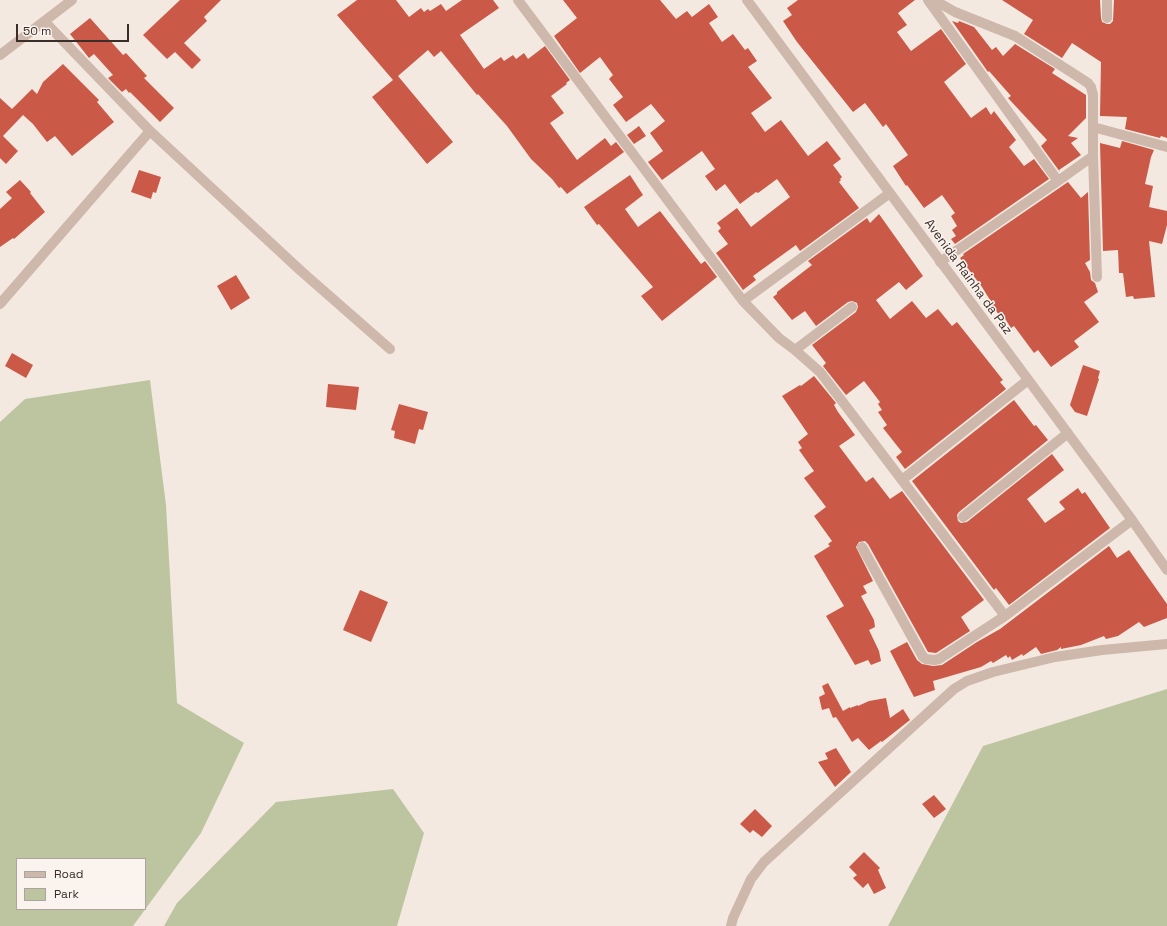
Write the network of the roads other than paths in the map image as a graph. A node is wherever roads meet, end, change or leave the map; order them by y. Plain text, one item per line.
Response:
1 (72, 0) edge
2 (518, 0) edge
3 (747, 0) edge
4 (928, 0) edge
5 (934, 0) edge
6 (1107, 0) edge
7 (1107, 18) dead end
8 (45, 22) junction
9 (0, 55) edge
10 (1093, 127) junction
11 (150, 131) junction
12 (1167, 147) edge
13 (1093, 156) junction
14 (1058, 181) junction
15 (890, 193) junction
16 (940, 262) junction
17 (1097, 276) dead end
18 (743, 301) junction
19 (0, 304) edge
20 (852, 307) dead end
21 (390, 349) dead end
22 (795, 350) junction
23 (1028, 380) junction
24 (1068, 433) junction
25 (902, 480) junction
26 (964, 517) dead end
27 (1132, 520) junction
28 (862, 548) dead end
29 (1167, 570) edge
30 (1005, 616) junction
31 (1167, 644) edge
32 (731, 926) edge

1 - 8 street
2 - 18 street
3 - 15 street, Avenida Rainha da Paz
4 - 14 street
5 - 10 street
6 - 7 street
8 - 9 street
8 - 11 street
10 - 12 street
10 - 13 street
11 - 19 street
11 - 21 street
13 - 14 street
13 - 17 street
14 - 16 street
15 - 16 street, Avenida Rainha da Paz
15 - 18 street
16 - 23 street, Avenida Rainha da Paz
18 - 22 street
20 - 22 street
22 - 25 street
23 - 24 street, Avenida Rainha da Paz
23 - 25 street
24 - 26 street
24 - 27 street, Avenida Rainha da Paz
25 - 30 street
27 - 29 street, Avenida Rainha da Paz
27 - 30 street
28 - 30 street
31 - 32 street

